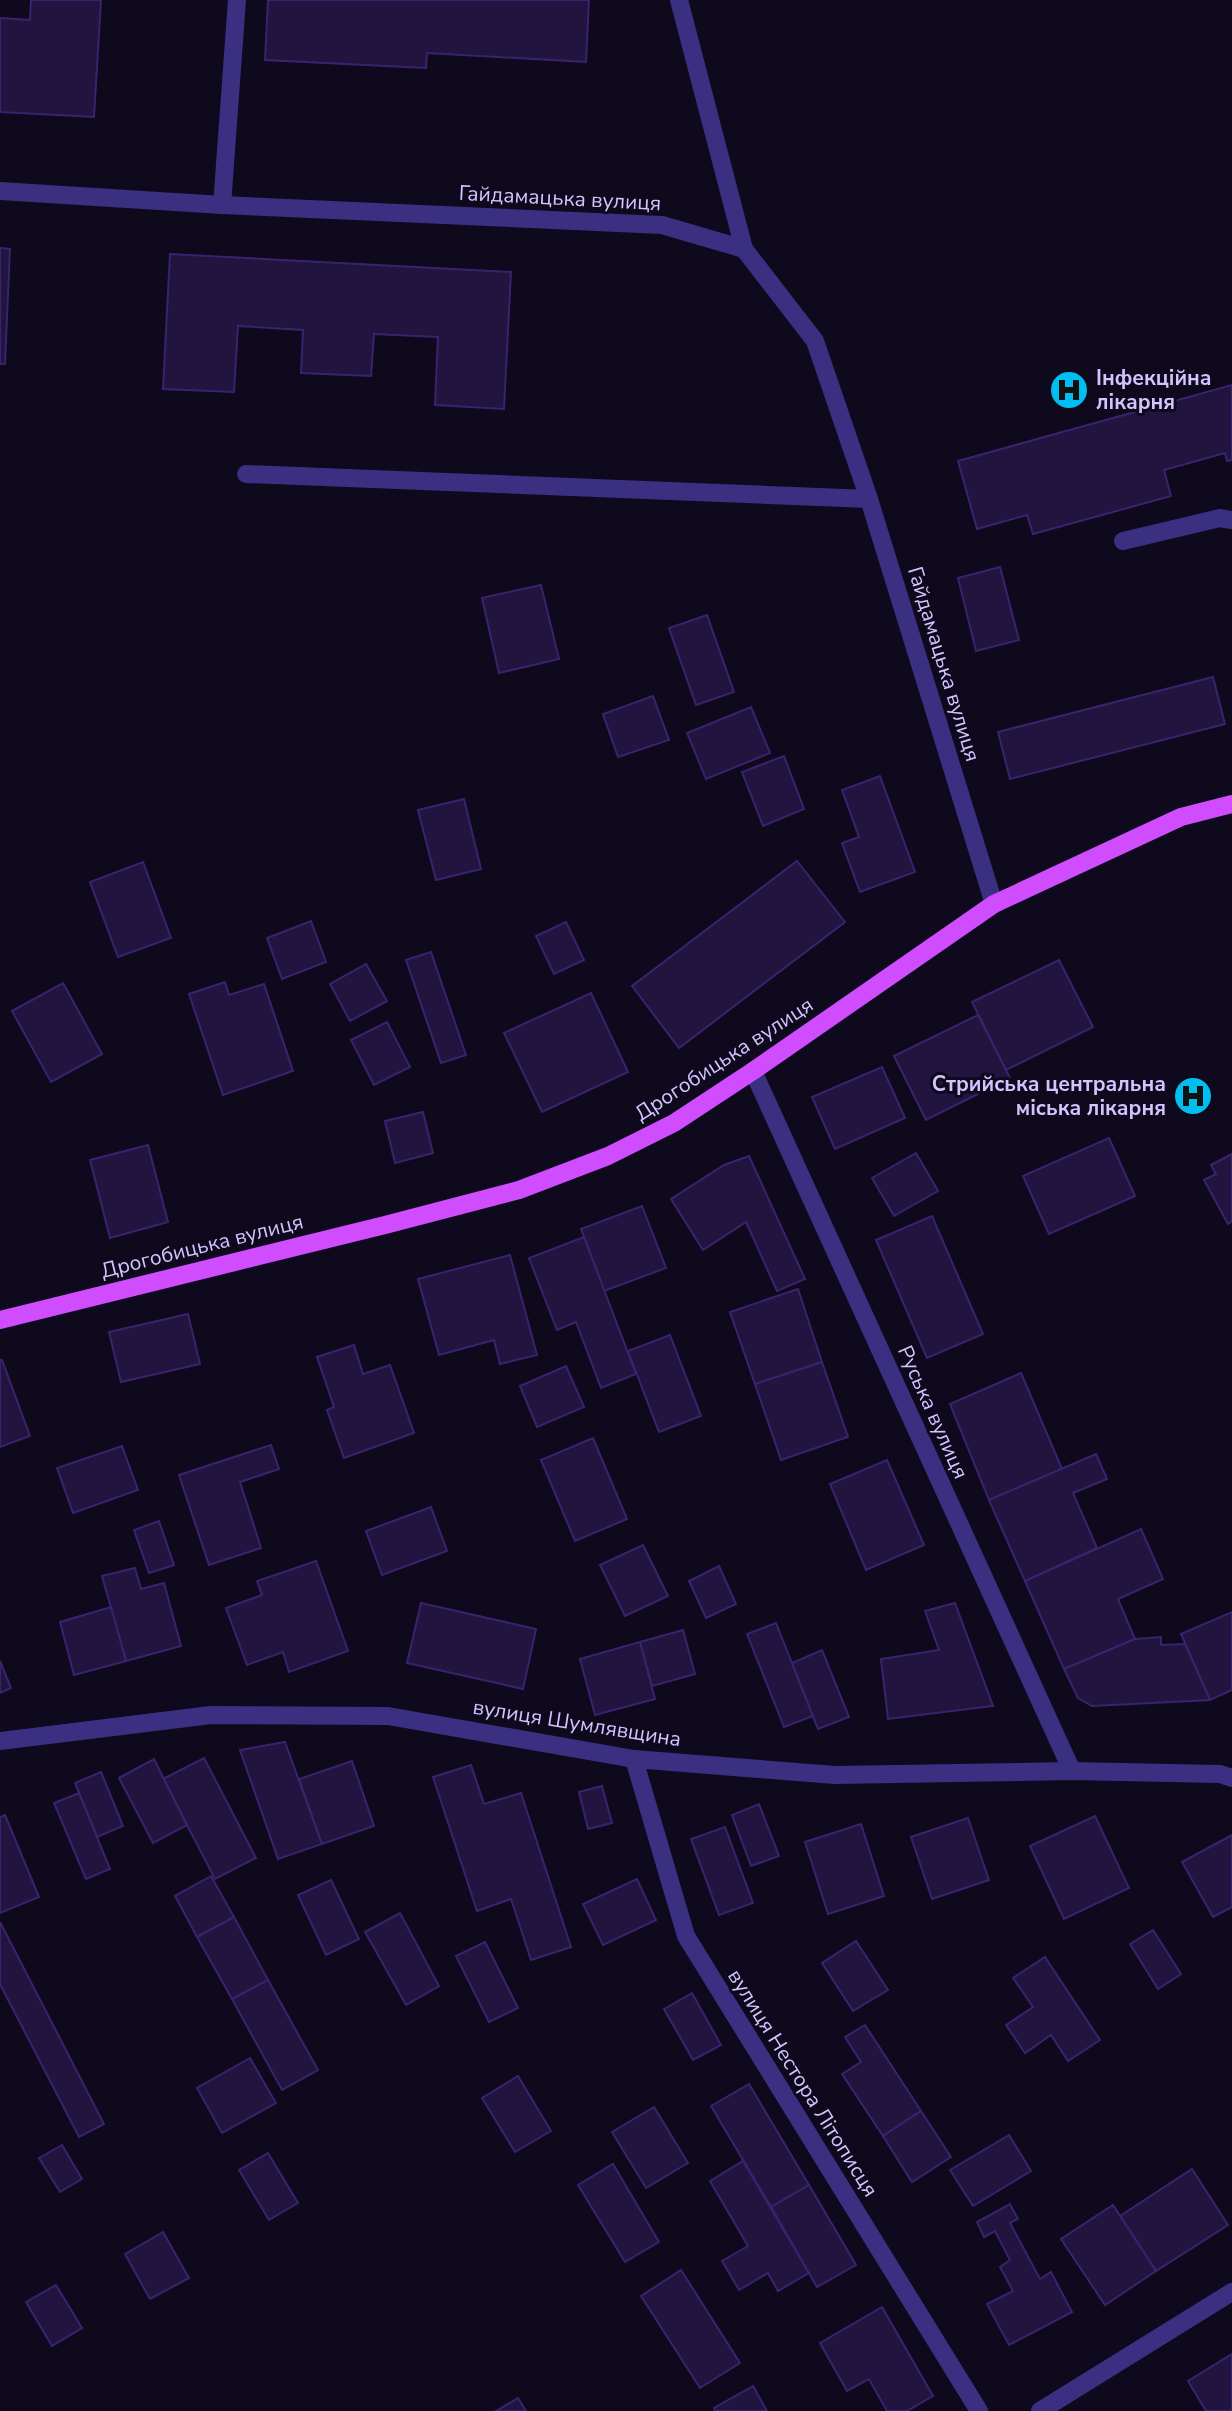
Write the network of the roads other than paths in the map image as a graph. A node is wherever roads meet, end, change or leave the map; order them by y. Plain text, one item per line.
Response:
1 (237, 0) edge
2 (679, 0) edge
3 (0, 191) edge
4 (222, 205) junction
5 (744, 249) junction
6 (246, 474) dead end
7 (869, 499) junction
8 (1232, 520) edge
9 (1123, 541) dead end
10 (1232, 804) edge
11 (995, 904) junction
12 (753, 1071) junction
13 (0, 1320) edge
14 (0, 1741) edge
15 (634, 1759) junction
16 (1072, 1771) junction
17 (1232, 1778) edge
18 (1232, 2292) edge
19 (979, 2411) edge
20 (1040, 2411) edge

1 - 4 street
2 - 5 street
3 - 4 street, Гайдамацька вулиця
4 - 5 street, Гайдамацька вулиця
5 - 7 street, Гайдамацька вулиця
6 - 7 street
7 - 11 street, Гайдамацька вулиця
8 - 9 street
10 - 11 main road, Дрогобицька вулиця
11 - 12 main road, Дрогобицька вулиця
12 - 13 main road, Дрогобицька вулиця
12 - 16 street, Руська вулиця
14 - 15 street, вулиця Шумлявщина
15 - 16 street, вулиця Шумлявщина
15 - 19 street, вулиця Нестора Літописця
16 - 17 street, вулиця Шумлявщина
18 - 20 street

